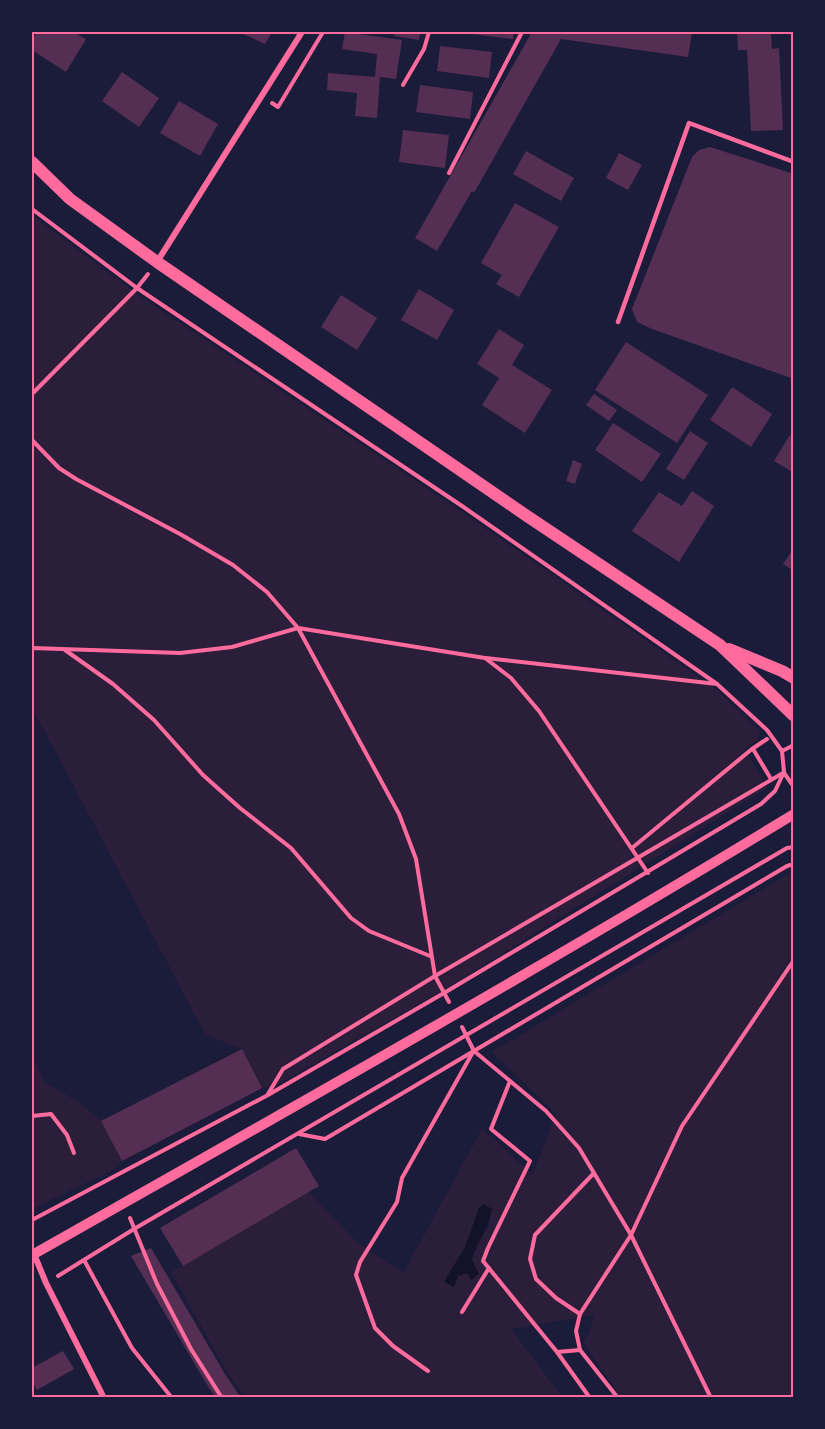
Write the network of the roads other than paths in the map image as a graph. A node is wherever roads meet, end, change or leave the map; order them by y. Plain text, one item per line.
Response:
1 (302, 32) edge
2 (32, 162) edge
3 (794, 162) edge
4 (157, 262) junction
5 (618, 322) dead end
6 (720, 645) junction
7 (794, 678) edge
8 (794, 716) edge
9 (794, 814) edge
10 (32, 1252) edge
11 (104, 1398) edge

1 - 4 street
2 - 4 main road
3 - 5 lane
4 - 6 main road
6 - 7 main road
6 - 8 main road
9 - 10 street
10 - 11 street

